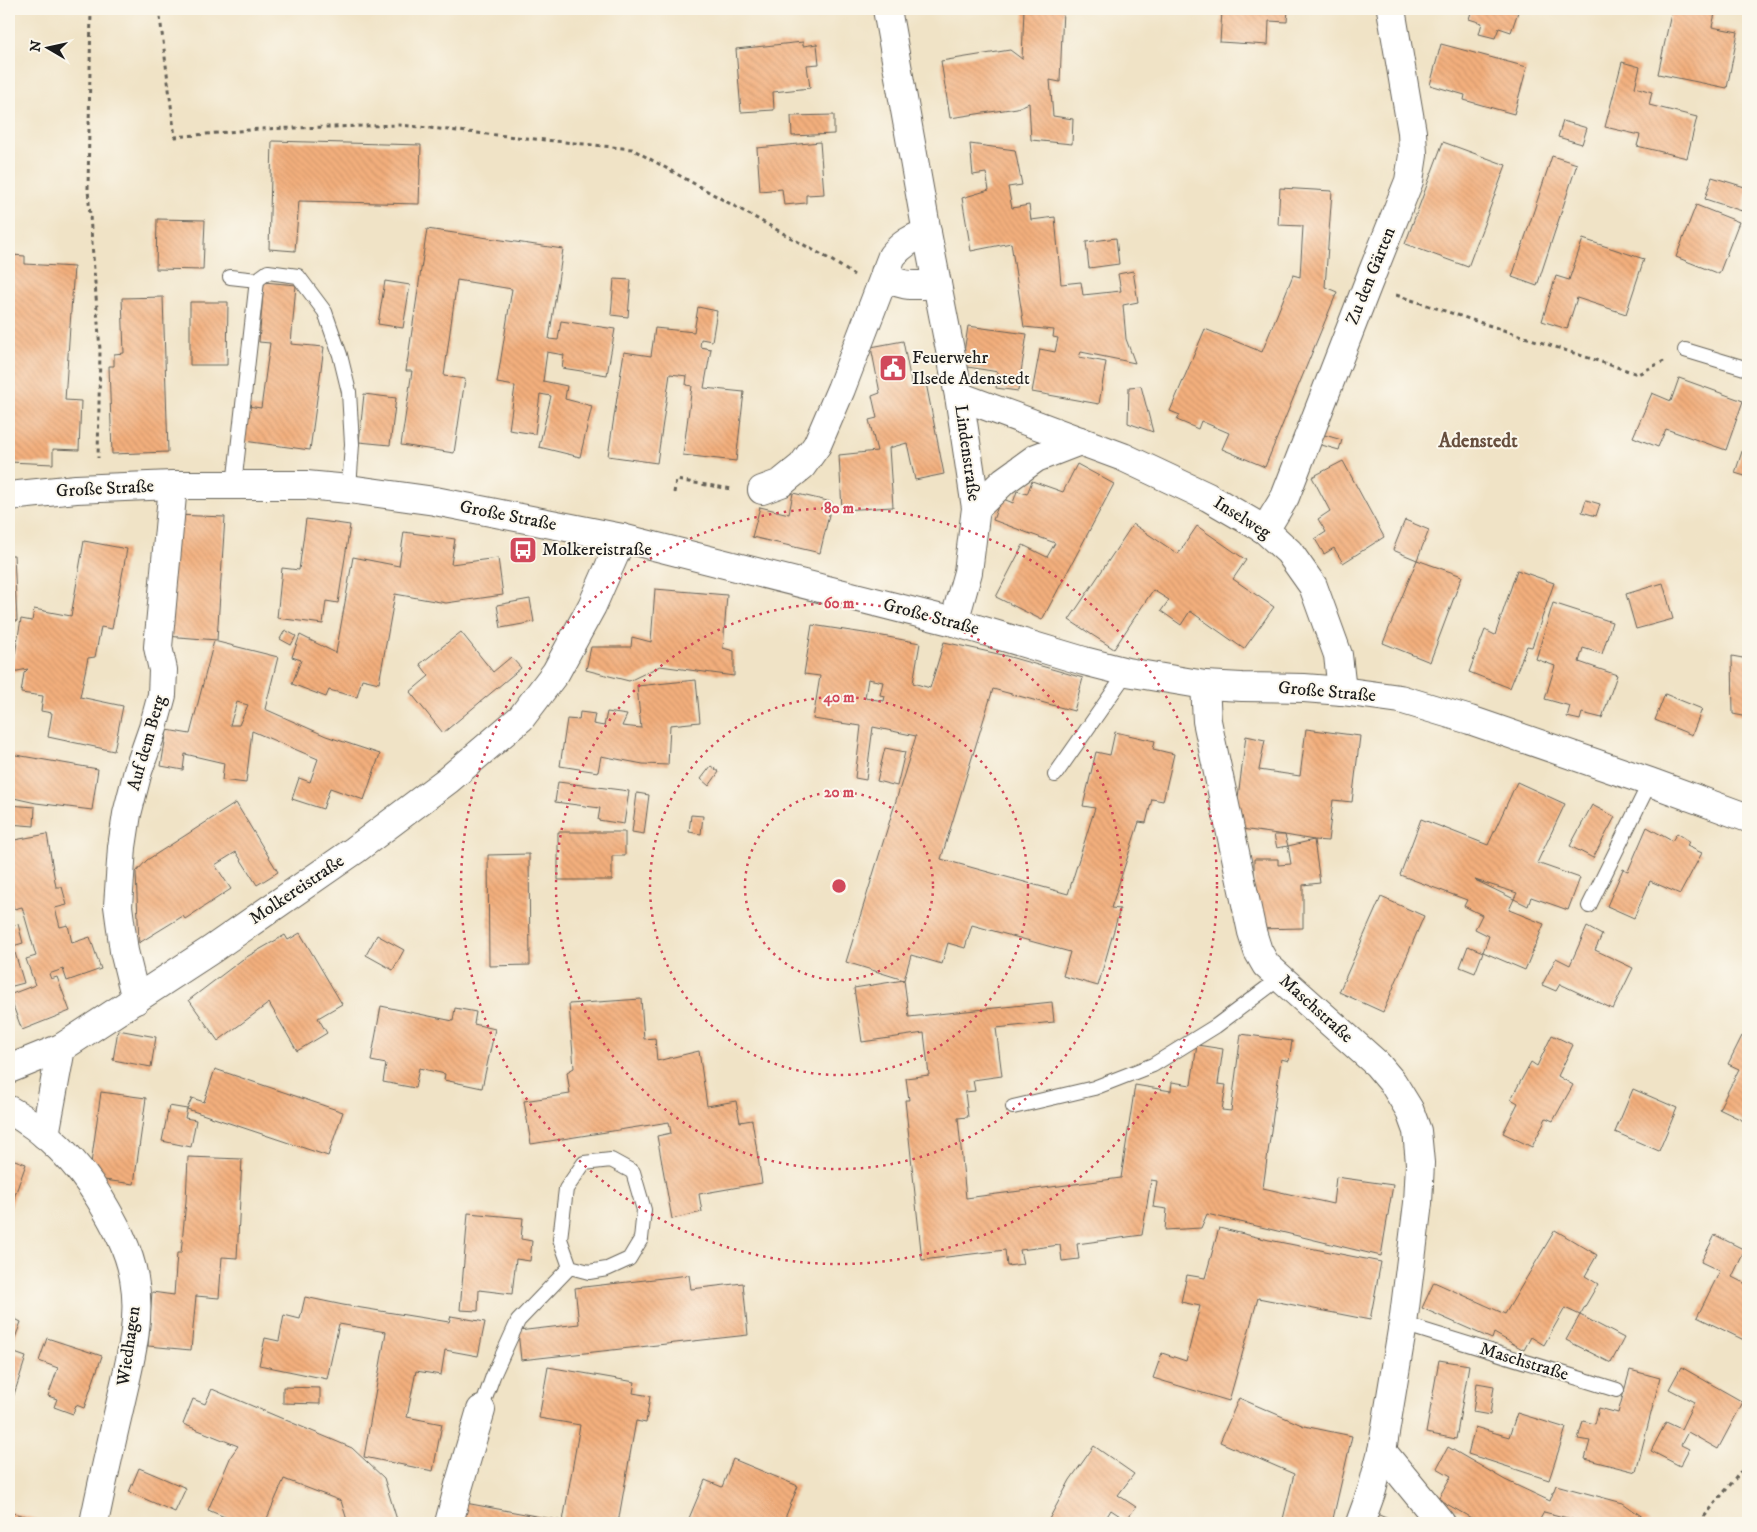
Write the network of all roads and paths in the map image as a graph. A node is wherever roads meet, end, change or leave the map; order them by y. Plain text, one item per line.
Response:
1 (91, 9) edge
2 (160, 9) edge
3 (887, 9) edge
4 (1391, 9) edge
5 (927, 233) junction
6 (230, 277) dead end
7 (257, 280) junction
8 (881, 282) junction
9 (937, 284) junction
10 (1367, 286) junction
11 (1685, 350) joint
12 (1748, 369) edge
13 (959, 396) junction
14 (1080, 441) junction
15 (173, 485) junction
16 (234, 485) junction
17 (98, 488) junction
18 (349, 488) junction
19 (762, 490) joint
20 (674, 492) dead end
21 (9, 496) edge
22 (976, 508) junction
23 (1265, 530) junction
24 (622, 538) junction
25 (954, 622) junction
26 (1128, 672) junction
27 (1205, 684) junction
28 (1342, 691) junction
29 (1055, 775) dead end
30 (1650, 782) junction
31 (1748, 818) edge
32 (1589, 906) dead end
33 (1280, 978) junction
34 (136, 1000) junction
35 (61, 1048) junction
36 (9, 1068) edge
37 (1013, 1107) dead end
38 (9, 1110) edge
39 (45, 1135) junction
40 (570, 1268) junction
41 (1402, 1324) junction
42 (1616, 1390) dead end
43 (481, 1410) joint
44 (1382, 1451) junction
45 (1748, 1464) edge
46 (94, 1523) edge
47 (449, 1523) edge
48 (1360, 1523) edge
49 (1441, 1523) edge
50 (1699, 1523) edge

1 - 17 path
2 - 8 path
3 - 5 street, Lindenstraße
4 - 10 street, Zu den Gärten
5 - 8 street
5 - 9 street, Lindenstraße
6 - 7 lane
7 - 16 lane
7 - 18 lane
8 - 9 street
8 - 19 street
9 - 13 street, Lindenstraße
10 - 11 path
10 - 23 street, Zu den Gärten
11 - 12 lane
13 - 14 street, Inselweg
13 - 22 street, Lindenstraße
14 - 22 street
14 - 23 street, Inselweg
15 - 16 street, Große Straße
15 - 17 street, Große Straße
15 - 34 street, Auf dem Berg
16 - 18 street, Große Straße
17 - 21 street, Große Straße
18 - 24 street, Große Straße
19 - 20 path
22 - 25 street, Lindenstraße
23 - 28 street, Inselweg
24 - 25 street, Große Straße
24 - 34 street, Molkereistraße
25 - 26 street, Große Straße
26 - 27 street, Große Straße
26 - 29 lane
27 - 28 street, Große Straße
27 - 33 street, Maschstraße
28 - 30 street, Große Straße
30 - 31 street, Große Straße
30 - 32 lane
33 - 37 lane
33 - 41 street, Maschstraße
34 - 35 street, Molkereistraße
35 - 36 street, Molkereistraße
35 - 39 street
38 - 39 street, Wiedhagen
39 - 46 street, Wiedhagen
40 - 40 lane
40 - 43 lane
41 - 42 lane, Maschstraße
41 - 44 street, Maschstraße
43 - 47 street
44 - 48 street, Maschstraße
44 - 49 street
45 - 50 path

